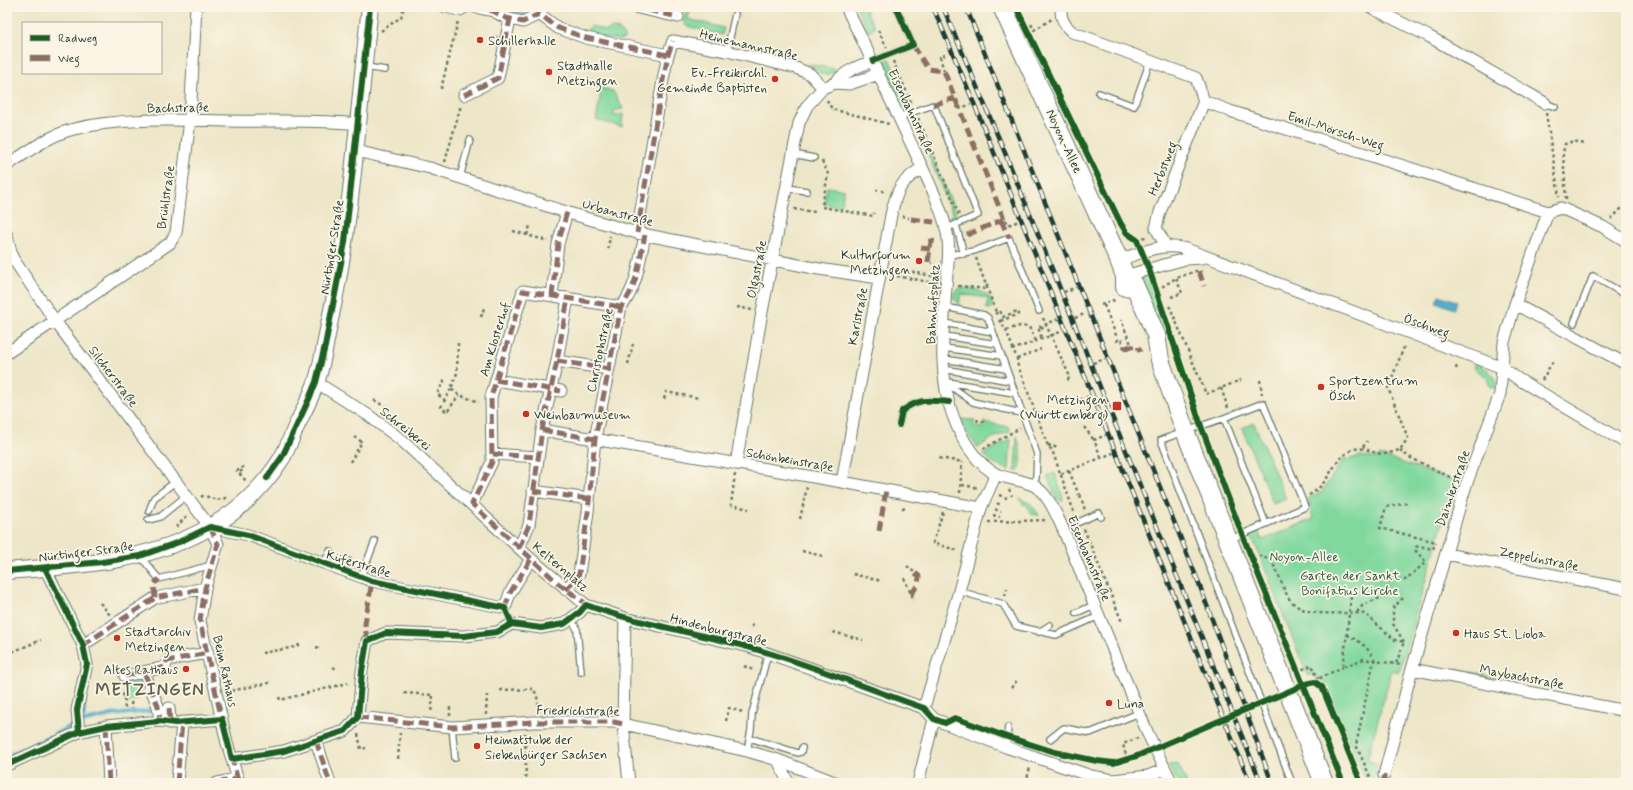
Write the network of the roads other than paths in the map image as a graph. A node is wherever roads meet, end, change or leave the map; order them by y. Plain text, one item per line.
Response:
1 (196, 7) edge
2 (370, 7) edge
3 (445, 7) edge
4 (475, 7) edge
5 (634, 7) edge
6 (846, 7) edge
7 (896, 7) edge
8 (1002, 7) edge
9 (1370, 7) edge
10 (463, 9) edge
11 (1061, 10) edge
12 (540, 11) edge
13 (504, 13) edge
14 (735, 14) dead end
15 (678, 17) dead end
16 (673, 41) joint
17 (727, 51) junction
18 (668, 55) junction
19 (873, 61) junction
20 (1150, 61) junction
21 (363, 67) junction
22 (385, 70) dead end
23 (880, 74) junction
24 (835, 83) junction
25 (823, 88) junction
26 (1100, 93) dead end
27 (464, 95) road end
28 (1204, 101) junction
29 (1550, 105) road end
30 (190, 120) junction
31 (895, 121) junction
32 (358, 124) junction
33 (470, 140) dead end
34 (356, 151) junction
35 (793, 154) junction
36 (814, 158) dead end
37 (7, 165) edge
38 (922, 168) junction
39 (460, 177) junction
40 (787, 188) junction
41 (807, 191) dead end
42 (567, 212) junction
43 (1548, 212) junction
44 (955, 225) junction
45 (641, 234) junction
46 (7, 235) edge
47 (1626, 241) edge
48 (1166, 246) junction
49 (964, 254) junction
50 (949, 255) junction
51 (1206, 258) junction
52 (772, 260) junction
53 (1119, 260) junction
54 (1125, 276) junction
55 (879, 278) junction
56 (1626, 295) edge
57 (552, 296) junction
58 (568, 298) junction
59 (1515, 304) junction
60 (621, 307) junction
61 (945, 307) junction
62 (1039, 311) road end
63 (55, 321) junction
64 (944, 323) junction
65 (1574, 323) dead end
66 (993, 332) junction
67 (944, 336) junction
68 (997, 344) junction
69 (7, 353) edge
70 (1002, 356) junction
71 (944, 359) junction
72 (557, 361) junction
73 (1626, 364) edge
74 (1503, 368) junction
75 (609, 369) junction
76 (1006, 369) junction
77 (496, 380) junction
78 (945, 381) junction
79 (1010, 381) junction
80 (316, 382) junction
81 (555, 390) junction
82 (1014, 393) junction
83 (949, 402) junction
84 (1021, 413) junction
85 (1224, 418) junction
86 (899, 425) dead end
87 (542, 430) junction
88 (1185, 431) junction
89 (595, 439) junction
90 (1626, 443) edge
91 (493, 454) junction
92 (538, 458) junction
93 (736, 464) junction
94 (996, 474) junction
95 (175, 482) junction
96 (842, 482) junction
97 (1032, 485) junction
98 (533, 492) junction
99 (186, 496) junction
100 (589, 499) junction
101 (472, 504) junction
102 (981, 508) junction
103 (149, 511) dead end
104 (1101, 517) dead end
105 (148, 520) dead end
106 (1079, 522) dead end
107 (1266, 524) junction
108 (210, 528) junction
109 (1228, 540) junction
110 (375, 541) dead end
111 (519, 548) junction
112 (1447, 550) junction
113 (330, 551) dead end
114 (140, 556) junction
115 (531, 559) junction
116 (324, 564) junction
117 (212, 565) junction
118 (45, 568) junction
119 (7, 571) edge
120 (361, 577) junction
121 (204, 588) junction
122 (566, 590) junction
123 (1626, 590) edge
124 (959, 591) junction
125 (586, 605) junction
126 (1094, 605) junction
127 (505, 608) junction
128 (1076, 613) dead end
129 (1099, 616) junction
130 (625, 618) junction
131 (571, 619) junction
132 (512, 624) junction
133 (1050, 625) dead end
134 (1039, 632) junction
135 (82, 645) junction
136 (208, 653) junction
137 (768, 653) junction
138 (1412, 669) junction
139 (144, 672) junction
140 (581, 672) dead end
141 (124, 676) dead end
142 (169, 708) dead end
143 (924, 708) junction
144 (1626, 711) edge
145 (1139, 713) junction
146 (358, 716) junction
147 (222, 719) junction
148 (934, 719) junction
149 (165, 722) junction
150 (182, 722) junction
151 (623, 724) junction
152 (106, 726) junction
153 (452, 727) junction
154 (1008, 727) dead end
155 (79, 732) junction
156 (750, 738) junction
157 (1050, 739) dead end
158 (316, 741) junction
159 (1006, 747) junction
160 (802, 748) dead end
161 (747, 751) junction
162 (231, 755) junction
163 (455, 758) dead end
164 (778, 760) junction
165 (7, 765) edge
166 (1165, 769) junction
167 (1384, 775) dead end
168 (236, 780) edge
169 (109, 783) edge
170 (177, 783) edge
171 (217, 783) edge
172 (330, 783) edge
173 (629, 783) edge
174 (788, 783) edge
175 (837, 783) edge
176 (918, 783) edge
177 (1172, 783) edge
178 (1292, 783) edge
179 (1324, 783) edge

1 - 30 street, Brühlstraße
2 - 21 main road, Nürtinger Straße
3 - 10 street
4 - 13 street
5 - 15 street
6 - 19 street, Eisenbahnstraße
7 - 19 lane
8 - 53 main road, Noyon-Allee
9 - 29 street
11 - 20 street
12 - 13 street
12 - 18 street
13 - 27 street
14 - 17 lane
16 - 17 street, Heinemannstraße
16 - 18 street, Christophstraße
17 - 25 street, Heinemannstraße
18 - 45 street, Christophstraße
19 - 23 street, Eisenbahnstraße
19 - 24 street
20 - 26 lane
20 - 28 street
21 - 22 lane
21 - 32 main road, Nürtinger Straße
23 - 24 street
23 - 31 street, Eisenbahnstraße
24 - 25 street
25 - 35 street, Olgastraße
28 - 43 street, Emil-Mörsch-Weg
28 - 48 street, Herbstweg
30 - 32 street, Bachstraße
30 - 37 street, Bachstraße
30 - 63 street, Brühlstraße
31 - 38 street, Eisenbahnstraße
31 - 44 lane
32 - 34 main road, Nürtinger Straße
33 - 39 lane
34 - 39 street, Urbanstraße
34 - 80 main road, Nürtinger Straße
35 - 36 lane
35 - 40 street, Olgastraße
38 - 44 street, Eisenbahnstraße
38 - 55 street, Karlstraße
39 - 42 street, Urbanstraße
40 - 41 lane
40 - 52 street, Olgastraße
42 - 45 street, Urbanstraße
42 - 57 street
43 - 47 street
43 - 59 street, Daimlerstraße
44 - 49 lane
44 - 50 street, Bahnhofsplatz
45 - 52 street, Urbanstraße
45 - 60 street, Christophstraße
46 - 63 street, Silcherstraße
48 - 51 street, Öschweg
48 - 53 street, Öschweg
49 - 50 lane
49 - 62 lane
50 - 61 street, Bahnhofsplatz
51 - 54 street, Öschweg
51 - 74 street, Öschweg
52 - 55 street, Urbanstraße
52 - 93 street, Olgastraße
53 - 54 main road, Noyon-Allee
54 - 88 main road, Noyon-Allee
55 - 96 street, Karlstraße
56 - 65 lane
57 - 58 street
57 - 77 street, Am Klosterhof
58 - 60 street
58 - 72 street, Kelternplatz
59 - 73 street
59 - 74 street, Daimlerstraße
60 - 75 street, Christophstraße
61 - 64 street, Bahnhofsplatz
61 - 66 lane
63 - 69 street, Brühlstraße
63 - 95 street, Silcherstraße
64 - 66 lane
64 - 67 street, Bahnhofsplatz
66 - 68 lane
67 - 68 lane
67 - 71 street, Bahnhofsplatz
68 - 70 lane
70 - 71 lane
70 - 76 lane
71 - 76 lane
71 - 78 street, Bahnhofsplatz
71 - 79 lane
72 - 75 street
72 - 81 street, Kelternplatz
74 - 90 street, Öschweg
74 - 112 street, Daimlerstraße
75 - 89 street, Christophstraße
76 - 79 lane
77 - 81 street
77 - 91 street, Am Klosterhof
78 - 82 lane
78 - 83 street, Eisenbahnstraße
78 - 84 lane
79 - 82 lane
80 - 101 street, Schreiberei
80 - 108 main road, Nürtinger Straße
81 - 87 street, Kelternplatz
82 - 84 lane
83 - 86 lane
83 - 94 street, Eisenbahnstraße
84 - 97 lane
85 - 88 lane
85 - 107 lane
85 - 107 lane
87 - 89 street
87 - 92 street, Kelternplatz
88 - 109 main road, Noyon-Allee
88 - 178 lane
89 - 93 street, Schönbeinstraße
89 - 100 street, Christophstraße
91 - 92 street
91 - 101 street, Am Klosterhof
92 - 98 street, Kelternplatz
93 - 96 street, Schönbeinstraße
94 - 97 street, Eisenbahnstraße
94 - 102 street
95 - 99 street, Silcherstraße
95 - 103 lane
96 - 102 street, Schönbeinstraße
97 - 126 street, Eisenbahnstraße
98 - 100 street
98 - 111 street, Kelternplatz
99 - 105 lane
99 - 108 street, Silcherstraße
100 - 122 street, Christophstraße
101 - 111 street, Kelternplatz
102 - 124 street
104 - 106 lane
107 - 109 lane
108 - 114 main road, Nürtinger Straße
108 - 116 street, Küferstraße
108 - 117 street, Beim Rathaus
109 - 179 main road, Noyon-Allee
110 - 120 lane
111 - 115 street, Kelternplatz
112 - 123 street, Zeppelinstraße
112 - 138 street, Daimlerstraße
113 - 116 lane
114 - 117 lane
114 - 118 main road, Nürtinger Straße
115 - 122 street, Kelternplatz
115 - 127 street
116 - 120 street, Küferstraße
117 - 121 street, Beim Rathaus
118 - 119 main road, Nürtinger Straße
118 - 135 street
120 - 127 street, Küferstraße
121 - 135 street
121 - 136 street, Beim Rathaus
122 - 125 street, Kelternplatz
124 - 134 lane
124 - 143 street
125 - 130 street, Hindenburgstraße
125 - 131 street
126 - 128 lane
126 - 129 street, Eisenbahnstraße
127 - 132 street
129 - 134 lane
129 - 145 street, Eisenbahnstraße
130 - 137 street, Hindenburgstraße
130 - 151 street
131 - 132 street
131 - 140 lane
132 - 146 street
133 - 134 lane
135 - 155 street
136 - 139 street
136 - 147 street, Beim Rathaus
137 - 143 street, Hindenburgstraße
137 - 156 lane
138 - 144 street, Maybachstraße
138 - 167 street, Daimlerstraße
139 - 141 street
139 - 149 street
142 - 149 street
143 - 148 street
145 - 157 lane
145 - 166 street, Eisenbahnstraße
146 - 153 street, Friedrichstraße
146 - 158 street
147 - 150 street
147 - 162 street, Beim Rathaus
148 - 159 street
148 - 176 street
149 - 150 street
149 - 152 street
150 - 170 street
151 - 153 street, Friedrichstraße
151 - 161 street, Friedrichstraße
151 - 173 street
152 - 155 street
152 - 169 street
153 - 163 lane
154 - 159 lane
155 - 165 street
156 - 160 lane
156 - 161 lane
158 - 162 street
158 - 172 street
159 - 166 street
161 - 164 street, Friedrichstraße
162 - 168 street, Beim Rathaus
164 - 174 street
164 - 175 street, Friedrichstraße
166 - 177 street, Eisenbahnstraße
168 - 171 street

